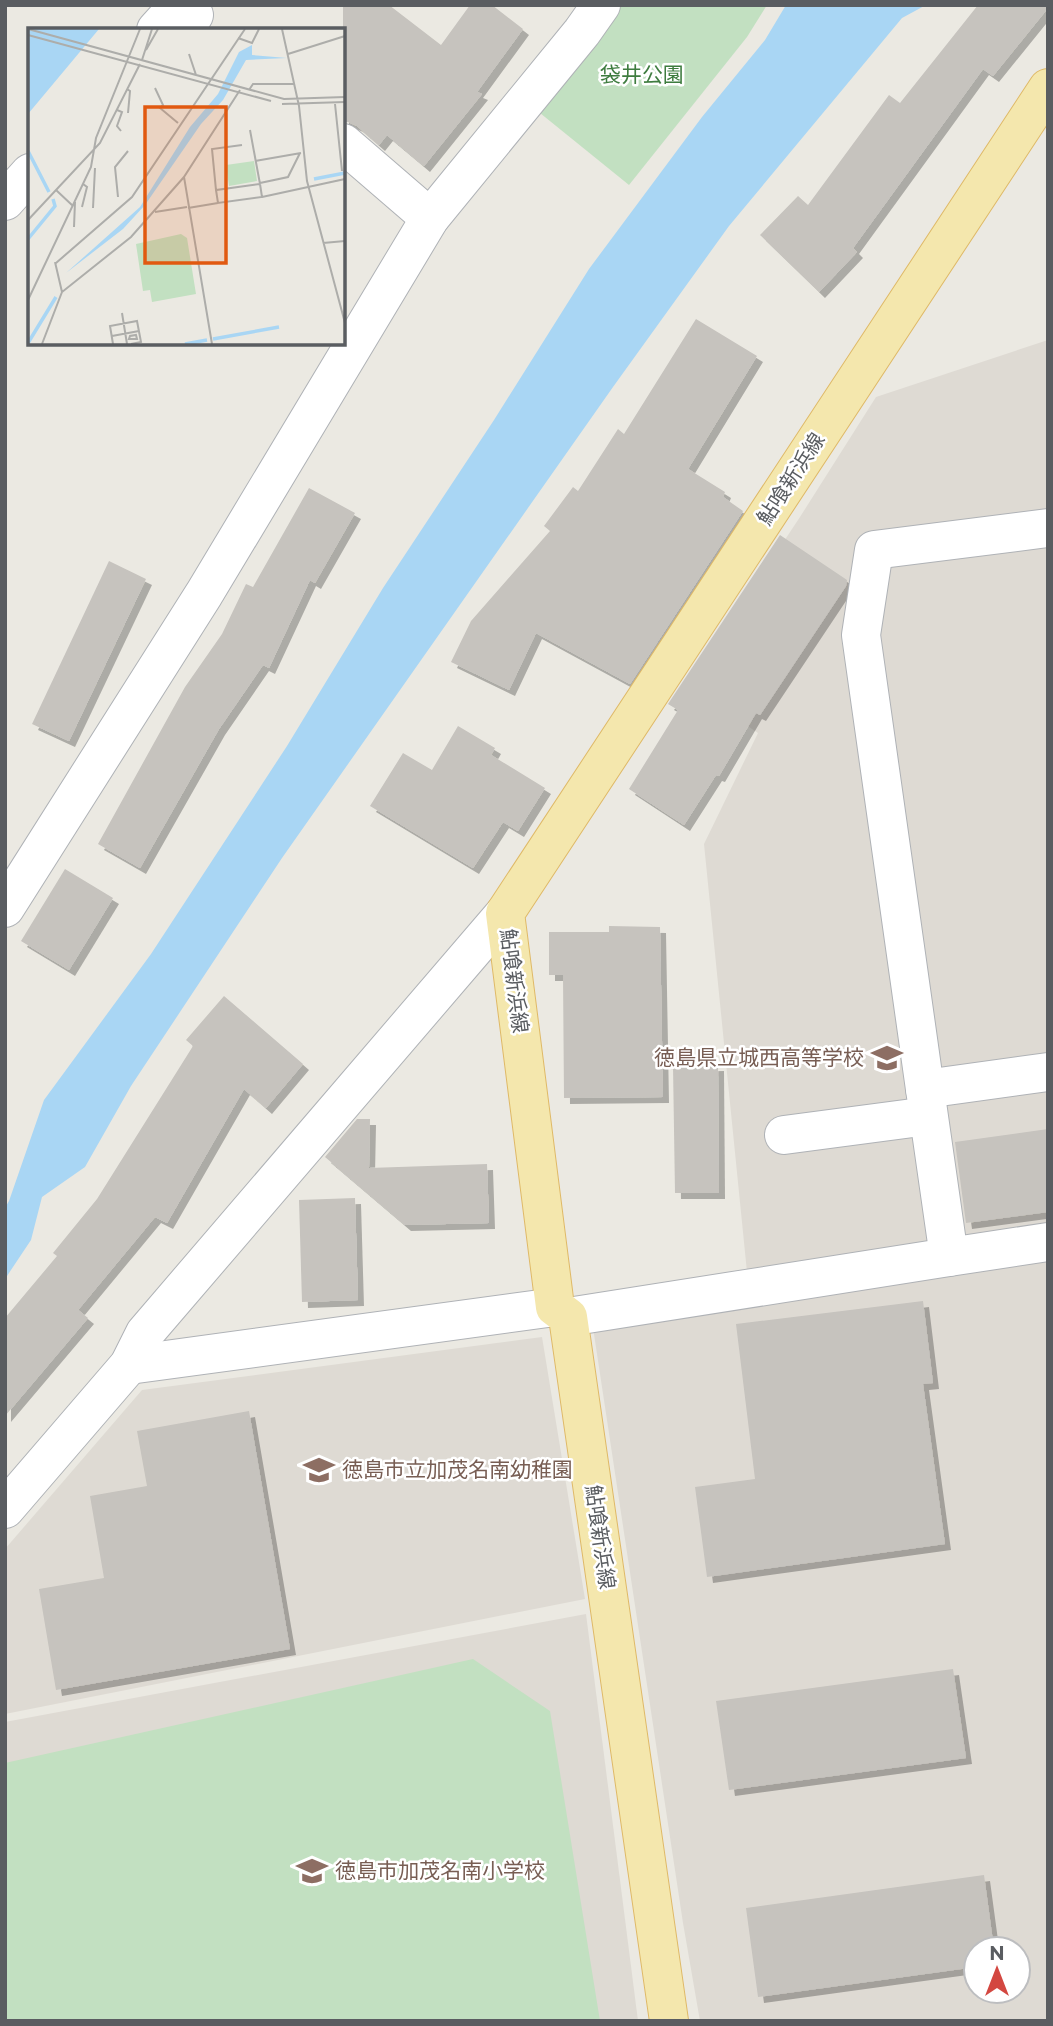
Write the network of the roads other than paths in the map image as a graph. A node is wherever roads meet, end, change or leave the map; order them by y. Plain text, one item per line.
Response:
1 (601, 5) edge
2 (203, 17) edge
3 (158, 28) edge
4 (1048, 88) edge
5 (345, 145) edge
6 (28, 175) edge
7 (5, 201) edge
8 (430, 218) junction
9 (1048, 528) edge
10 (5, 908) edge
11 (505, 913) junction
12 (1048, 1072) edge
13 (927, 1103) junction
14 (784, 1135) dead end
15 (1048, 1242) edge
16 (949, 1257) junction
17 (561, 1312) junction
18 (129, 1365) junction
19 (5, 1509) edge
20 (669, 2021) edge

1 - 8 street
2 - 3 street
4 - 11 main road, 鮎喰新浜線
5 - 8 street
6 - 7 street
8 - 10 street
9 - 13 street
11 - 17 main road, 鮎喰新浜線
11 - 18 street
12 - 13 street
13 - 14 street
13 - 16 street
15 - 16 street
16 - 17 street
17 - 18 street
17 - 20 main road, 鮎喰新浜線
18 - 19 street

